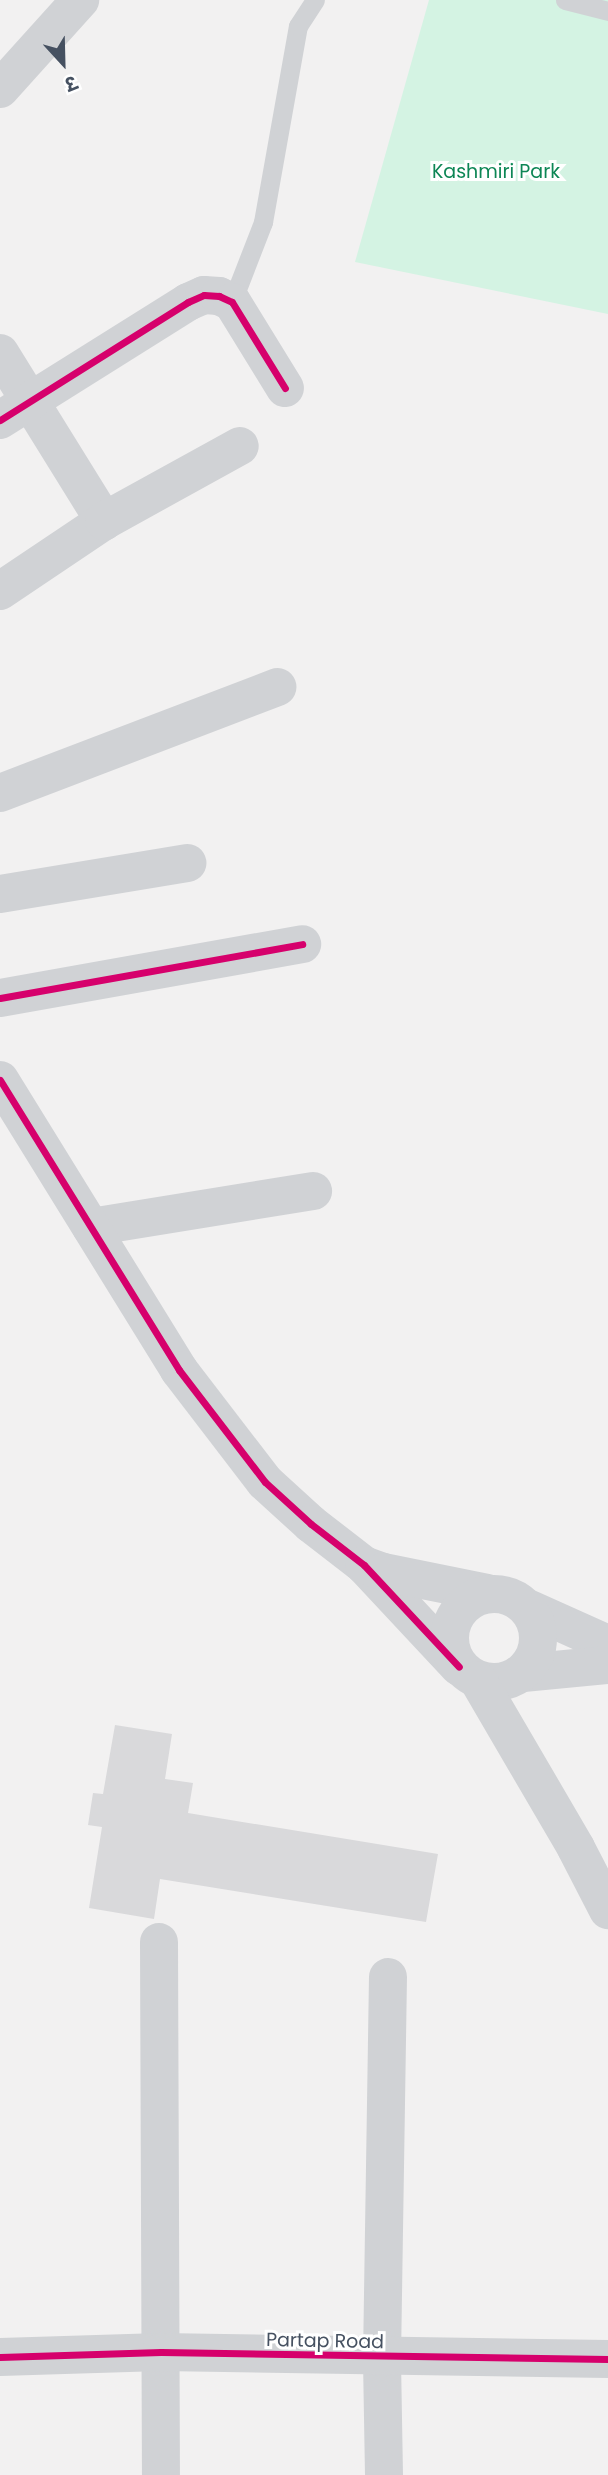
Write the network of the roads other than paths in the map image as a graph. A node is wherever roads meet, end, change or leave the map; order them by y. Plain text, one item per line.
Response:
1 (80, 0) edge
2 (315, 0) edge
3 (565, 0) edge
4 (608, 11) edge
5 (0, 89) edge
6 (232, 302) junction
7 (0, 353) edge
8 (285, 388) dead end
9 (15, 410) edge
10 (240, 446) dead end
11 (104, 521) junction
12 (0, 591) edge
13 (277, 687) dead end
14 (0, 793) edge
15 (187, 863) dead end
16 (0, 894) edge
17 (302, 944) dead end
18 (0, 998) edge
19 (4, 1092) edge
20 (313, 1191) dead end
21 (91, 1227) junction
22 (364, 1565) junction
23 (487, 1593) junction
24 (530, 1609) junction
25 (608, 1644) edge
26 (608, 1665) edge
27 (523, 1673) junction
28 (468, 1674) junction
29 (608, 1910) edge
30 (159, 1942) dead end
31 (388, 1977) dead end
32 (161, 2352) junction
33 (0, 2357) edge
34 (382, 2358) junction
35 (608, 2360) edge
36 (161, 2475) edge
37 (384, 2475) edge

1 - 5 street
2 - 6 lane
3 - 4 lane
6 - 8 street
6 - 9 street
7 - 9 street
9 - 11 street
10 - 11 street
11 - 12 street
13 - 14 street
15 - 16 street
17 - 18 street
19 - 21 street
20 - 21 street
21 - 22 street
22 - 23 street
22 - 28 street
23 - 24 street
23 - 28 street
24 - 25 street
24 - 27 street
26 - 27 street
27 - 28 street
28 - 29 street
30 - 32 street
31 - 34 street
32 - 33 street, Partap Road
32 - 34 street, Partap Road
32 - 36 street
34 - 35 street, Partap Road
34 - 37 street

